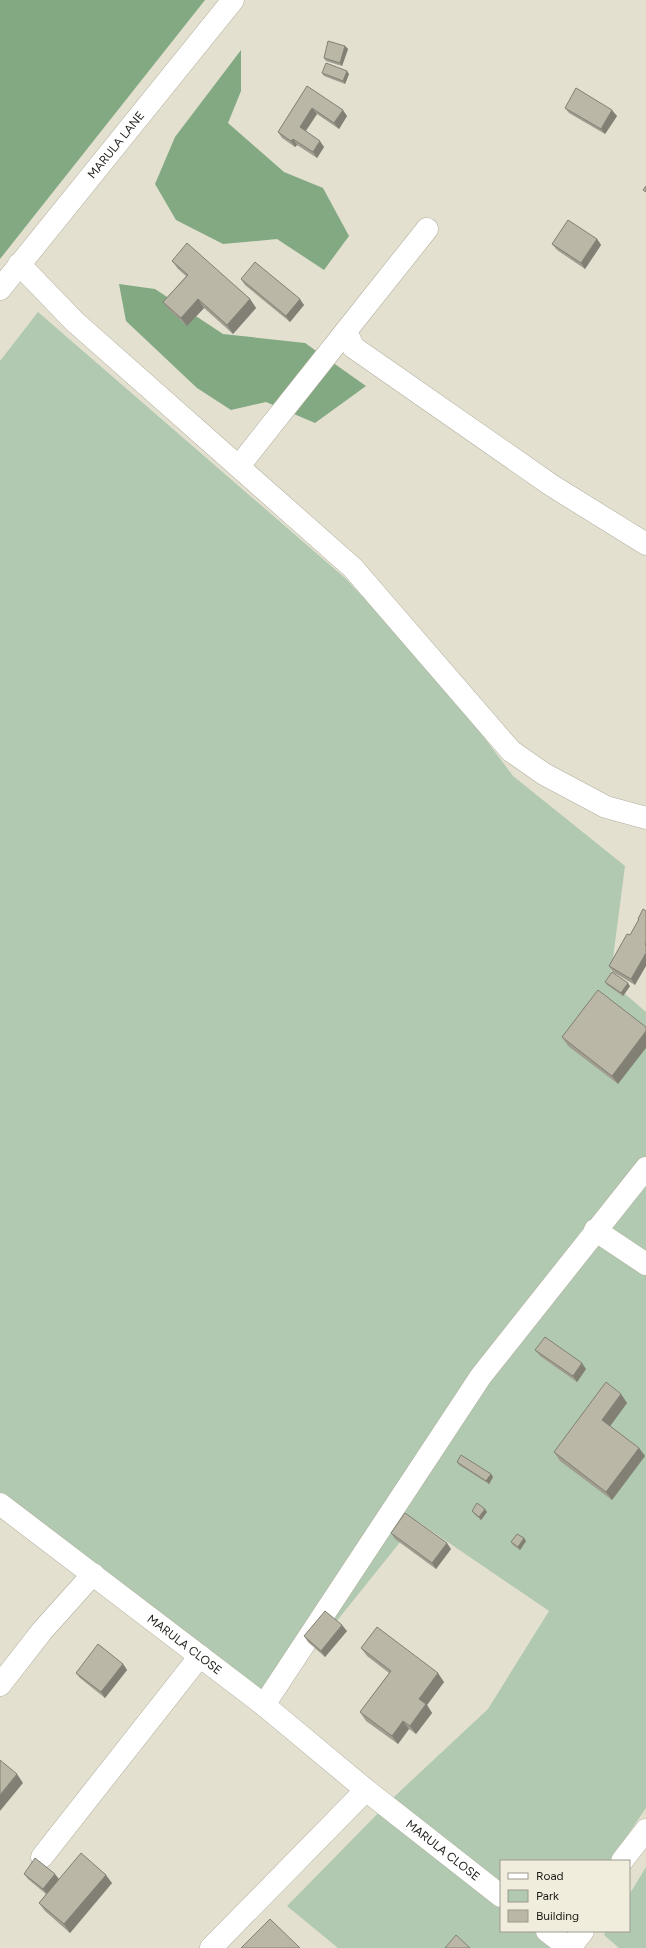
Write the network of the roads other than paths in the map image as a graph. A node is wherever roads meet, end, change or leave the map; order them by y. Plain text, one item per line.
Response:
1 (232, 0) edge
2 (427, 229) dead end
3 (18, 264) junction
4 (0, 289) edge
5 (346, 331) junction
6 (239, 466) junction
7 (646, 544) edge
8 (646, 818) edge
9 (646, 1168) edge
10 (595, 1230) junction
11 (646, 1264) edge
12 (0, 1504) edge
13 (92, 1574) junction
14 (200, 1656) junction
15 (0, 1685) edge
16 (264, 1705) junction
17 (366, 1790) junction
18 (646, 1830) edge
19 (42, 1857) dead end
20 (623, 1860) edge
21 (500, 1895) edge
22 (548, 1932) edge
23 (582, 1932) edge
24 (211, 1948) edge
25 (570, 1948) edge

1 - 3 street, MARULA LANE
2 - 5 street
3 - 4 street, MARULA LANE
3 - 6 street
5 - 6 street
5 - 7 street
6 - 8 street
9 - 10 street
10 - 11 street
10 - 16 street
12 - 13 street, MARULA CLOSE
13 - 14 street, MARULA CLOSE
13 - 15 street
14 - 16 street, MARULA CLOSE
14 - 19 street
16 - 17 street, MARULA CLOSE
17 - 21 street, MARULA CLOSE
17 - 24 street
18 - 20 street
22 - 25 street
23 - 25 street

